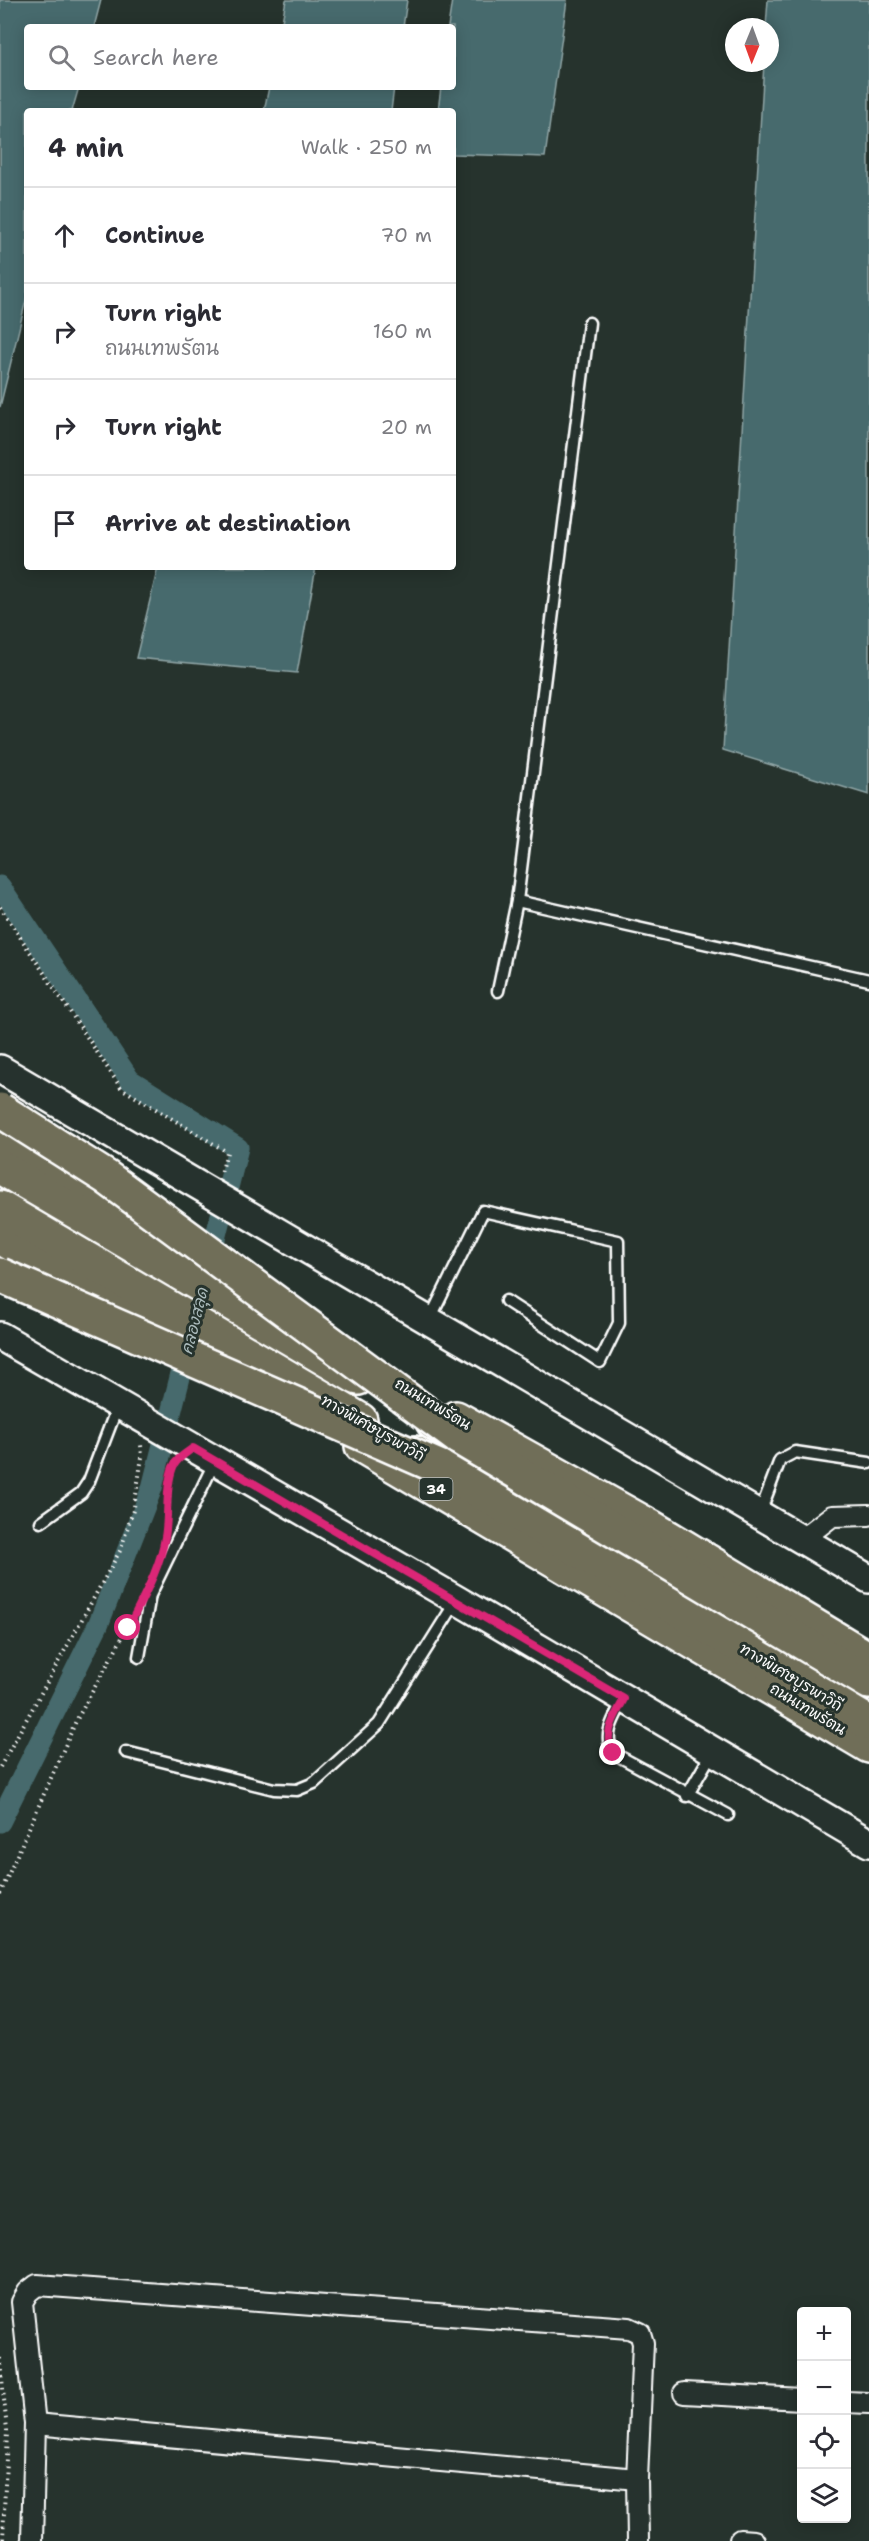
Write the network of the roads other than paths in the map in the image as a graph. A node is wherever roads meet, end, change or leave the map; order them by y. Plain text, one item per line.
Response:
1 (589, 323) dead end
2 (517, 901) junction
3 (869, 980) edge
4 (498, 991) dead end
5 (0, 1069) edge
6 (0, 1110) edge
7 (0, 1144) edge
8 (0, 1167) edge
9 (0, 1208) edge
10 (0, 1237) edge
11 (0, 1275) edge
12 (506, 1301) dead end
13 (428, 1321) junction
14 (1, 1338) edge
15 (113, 1415) junction
16 (458, 1437) junction
17 (196, 1450) junction
18 (869, 1463) edge
19 (439, 1467) junction
20 (758, 1515) junction
21 (869, 1515) edge
22 (41, 1522) dead end
23 (801, 1540) junction
24 (869, 1579) edge
25 (457, 1600) junction
26 (139, 1657) dead end
27 (869, 1659) edge
28 (869, 1682) edge
29 (624, 1699) junction
30 (869, 1723) edge
31 (869, 1746) edge
32 (713, 1751) junction
33 (126, 1752) dead end
34 (687, 1796) junction
35 (728, 1815) dead end
36 (869, 1843) edge
37 (684, 2393) dead end
38 (797, 2399) edge
39 (851, 2402) edge
40 (869, 2403) edge
41 (35, 2424) junction
42 (637, 2479) junction
43 (32, 2541) edge
44 (638, 2541) edge

1 - 2 lane
2 - 3 lane
2 - 4 lane
5 - 13 main road
6 - 16 highway, bridge
7 - 27 highway, ถนนเทพรัตน
8 - 16 highway, bridge
9 - 19 highway, ทางพิเศษบูรพาวิถี, bridge
10 - 31 highway, ถนนเทพรัตน / 34
11 - 19 highway, bridge
12 - 13 lane
13 - 20 main road
14 - 15 main road
15 - 17 main road
15 - 22 lane
16 - 28 highway
17 - 25 main road
17 - 26 lane
18 - 20 lane
19 - 30 highway, ทางพิเศษบูรพาวิถี
20 - 23 main road
21 - 23 street
23 - 24 main road
25 - 29 main road
25 - 33 lane
29 - 32 main road
29 - 34 lane
32 - 34 lane
32 - 36 main road
34 - 35 lane
37 - 38 street
39 - 40 street
41 - 42 street
41 - 42 street
41 - 43 street
42 - 44 street

